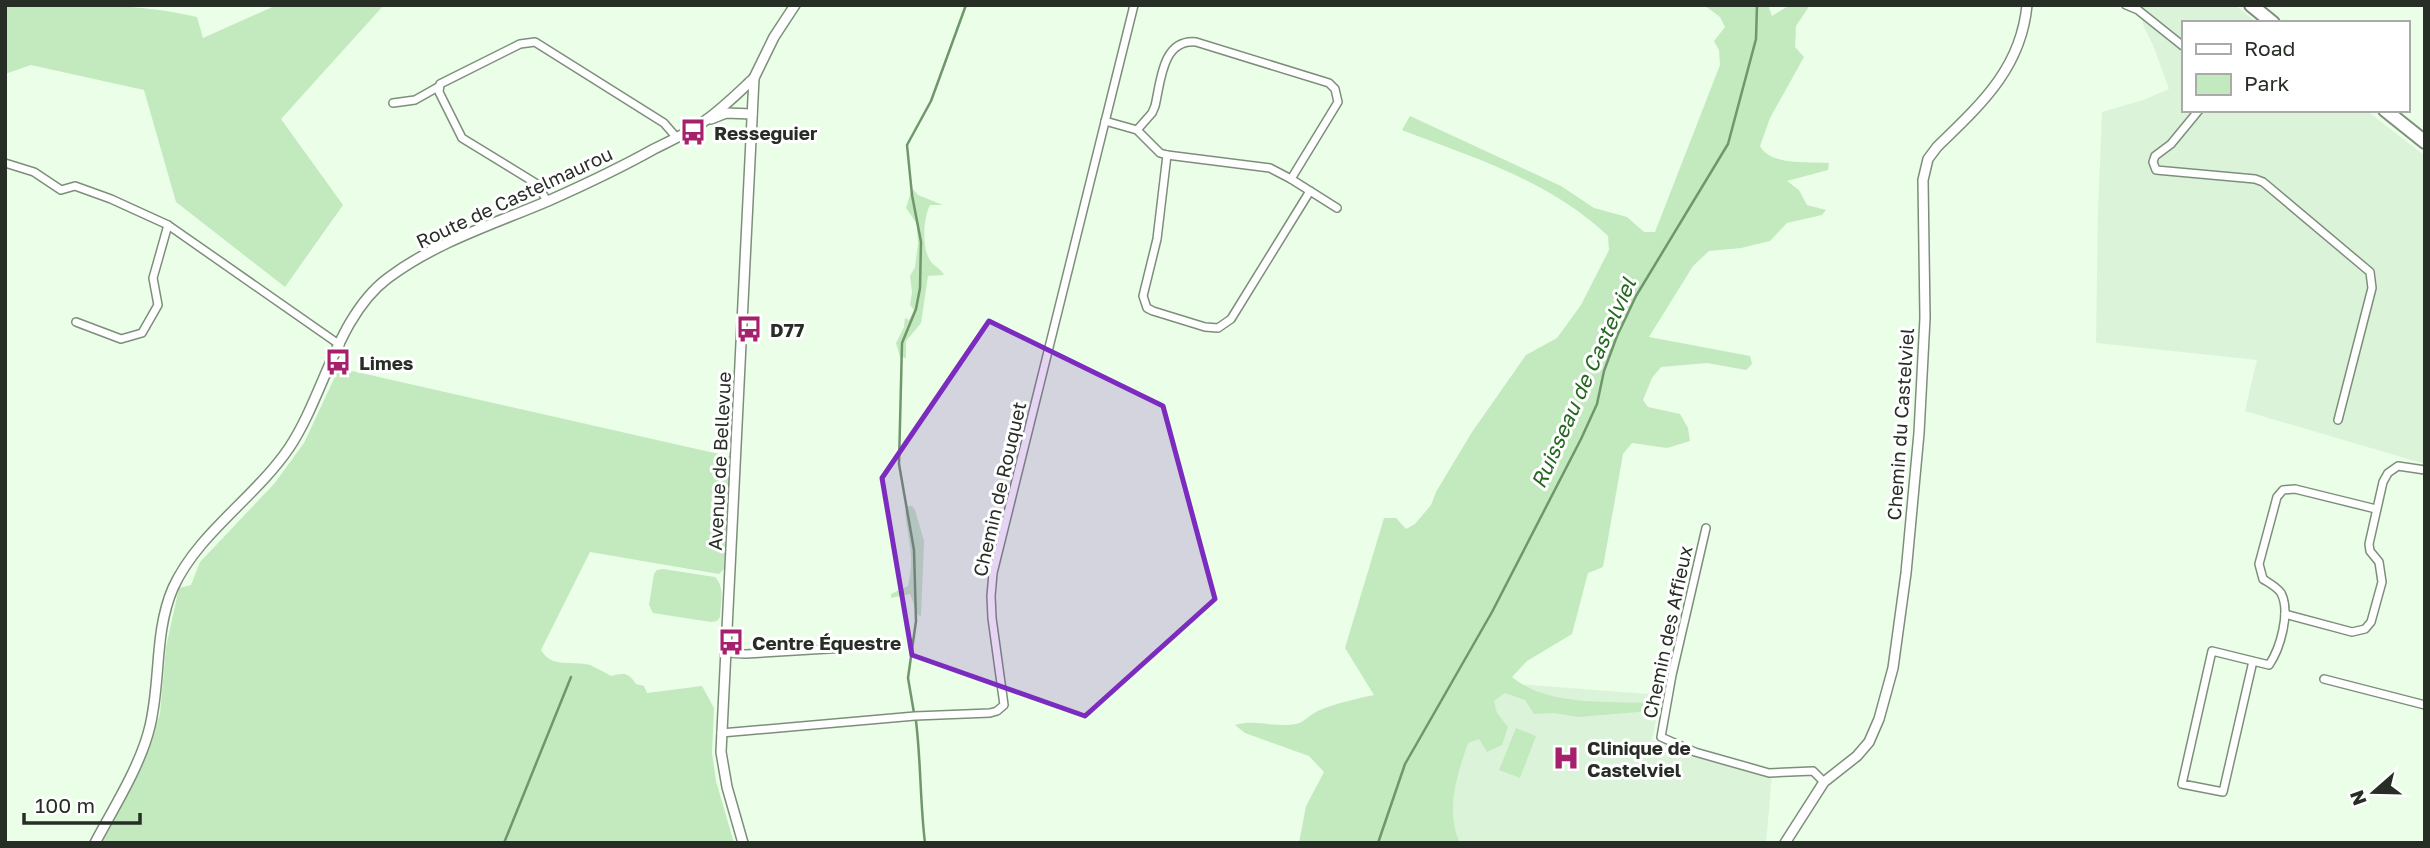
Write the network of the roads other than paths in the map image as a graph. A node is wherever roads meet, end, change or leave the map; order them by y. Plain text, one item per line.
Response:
1 (795, 5) edge
2 (1134, 5) edge
3 (2027, 5) edge
4 (2126, 5) edge
5 (2251, 5) edge
6 (2271, 21) edge
7 (2182, 45) edge
8 (754, 78) junction
9 (438, 87) junction
10 (733, 97) junction
11 (393, 103) dead end
12 (2197, 112) edge
13 (2388, 112) edge
14 (739, 114) junction
15 (752, 114) junction
16 (706, 120) junction
17 (1105, 121) junction
18 (1137, 130) junction
19 (677, 138) junction
20 (2425, 142) edge
21 (1167, 155) junction
22 (5, 163) edge
23 (1291, 179) junction
24 (1310, 191) junction
25 (547, 201) junction
26 (1337, 208) dead end
27 (168, 225) junction
28 (76, 322) dead end
29 (340, 345) junction
30 (2338, 420) dead end
31 (2425, 470) edge
32 (2376, 509) junction
33 (1706, 528) dead end
34 (2285, 614) junction
35 (845, 648) dead end
36 (727, 653) junction
37 (2253, 661) junction
38 (2325, 679) dead end
39 (2425, 705) edge
40 (721, 733) junction
41 (1824, 782) junction
42 (96, 843) edge
43 (743, 843) edge
44 (1785, 843) edge

1 - 8 street
2 - 17 street, Chemin de Rouquet
3 - 41 street, Chemin du Castelviel
4 - 7 street
5 - 6 main road
8 - 10 street, Route de Castelmaurou
8 - 15 street, Avenue de Bellevue
9 - 11 street
9 - 19 street
9 - 25 street
10 - 14 street
10 - 16 street, Route de Castelmaurou
12 - 30 street
13 - 20 main road
14 - 15 street, Route de Castelmaurou
14 - 16 street, Route de Castelmaurou
15 - 36 street, Avenue de Bellevue
16 - 19 street, Route de Castelmaurou
17 - 18 street
17 - 40 street, Chemin de Rouquet
18 - 21 street
18 - 23 street
19 - 25 street, Route de Castelmaurou
21 - 23 street
21 - 24 street
22 - 27 street
23 - 24 street
24 - 26 street
25 - 29 street, Route de Castelmaurou
27 - 28 street
27 - 29 street
29 - 42 street, Route de Castelmaurou
31 - 32 street
32 - 34 street
32 - 34 street
33 - 41 street, Chemin des Affieux
34 - 37 street
35 - 36 street
36 - 40 street, Avenue de Bellevue
37 - 37 street
38 - 39 street
40 - 43 street, Avenue de Bellevue
41 - 44 street, Chemin du Castelviel

